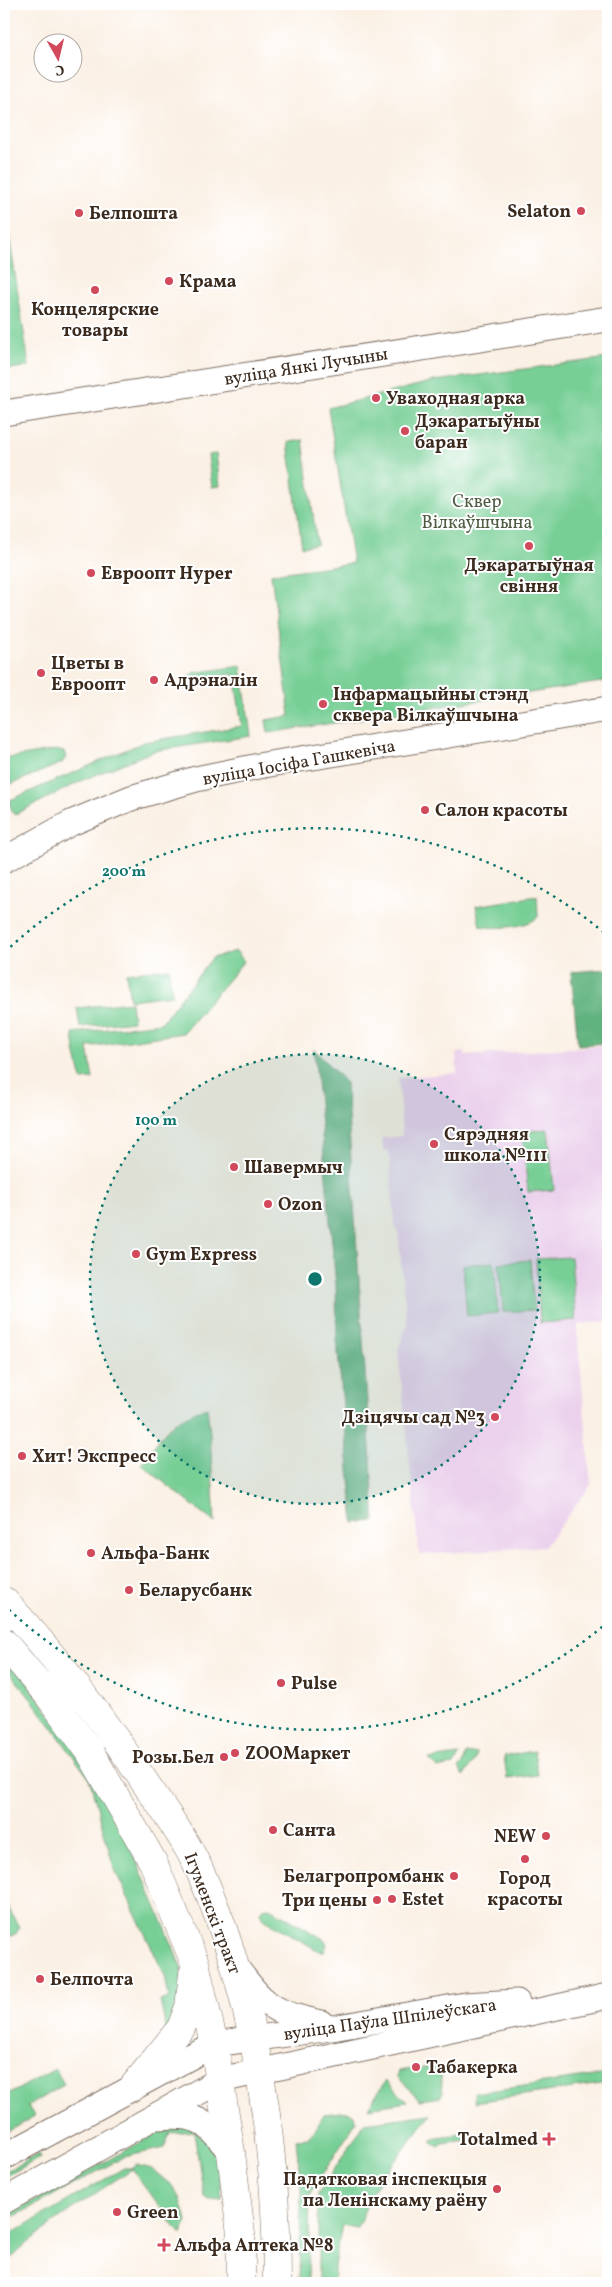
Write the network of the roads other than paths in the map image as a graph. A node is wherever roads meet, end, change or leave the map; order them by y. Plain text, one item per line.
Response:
1 (608, 319) edge
2 (4, 412) edge
3 (608, 709) edge
4 (4, 860) edge
5 (4, 1601) edge
6 (4, 1643) edge
7 (195, 1963) junction
8 (234, 1964) junction
9 (602, 1997) edge
10 (338, 2026) junction
11 (253, 2038) junction
12 (214, 2044) junction
13 (258, 2070) junction
14 (220, 2080) junction
15 (133, 2086) junction
16 (155, 2117) junction
17 (232, 2153) junction
18 (4, 2157) edge
19 (4, 2201) edge
20 (241, 2283) edge
21 (277, 2283) edge

1 - 2 street, вуліца Янкі Лучыны
3 - 4 street, вуліца Іосіфа Гашкевіча
5 - 8 main road, Ігуменскі тракт
6 - 7 main road, Ігуменскі тракт
7 - 12 main road, Ігуменскі тракт
7 - 15 main road
8 - 10 street
8 - 11 main road, Ігуменскі тракт
9 - 10 street, вуліца Паўла Шпілеўскага
9 - 13 street, вуліца Паўла Шпілеўскага
10 - 11 street, вуліца Паўла Шпілеўскага
11 - 12 street, вуліца Паўла Шпілеўскага
11 - 13 main road, Ігуменскі тракт
12 - 14 main road, Ігуменскі тракт
12 - 15 street, вуліца Паўла Шпілеўскага
13 - 14 street, вуліца Паўла Шпілеўскага
13 - 21 main road, Ігуменскі тракт
14 - 16 street, вуліца Паўла Шпілеўскага
14 - 17 main road, Ігуменскі тракт
15 - 18 street, вуліца Паўла Шпілеўскага
16 - 17 street
16 - 19 street, вуліца Паўла Шпілеўскага
17 - 20 main road, Ігуменскі тракт

